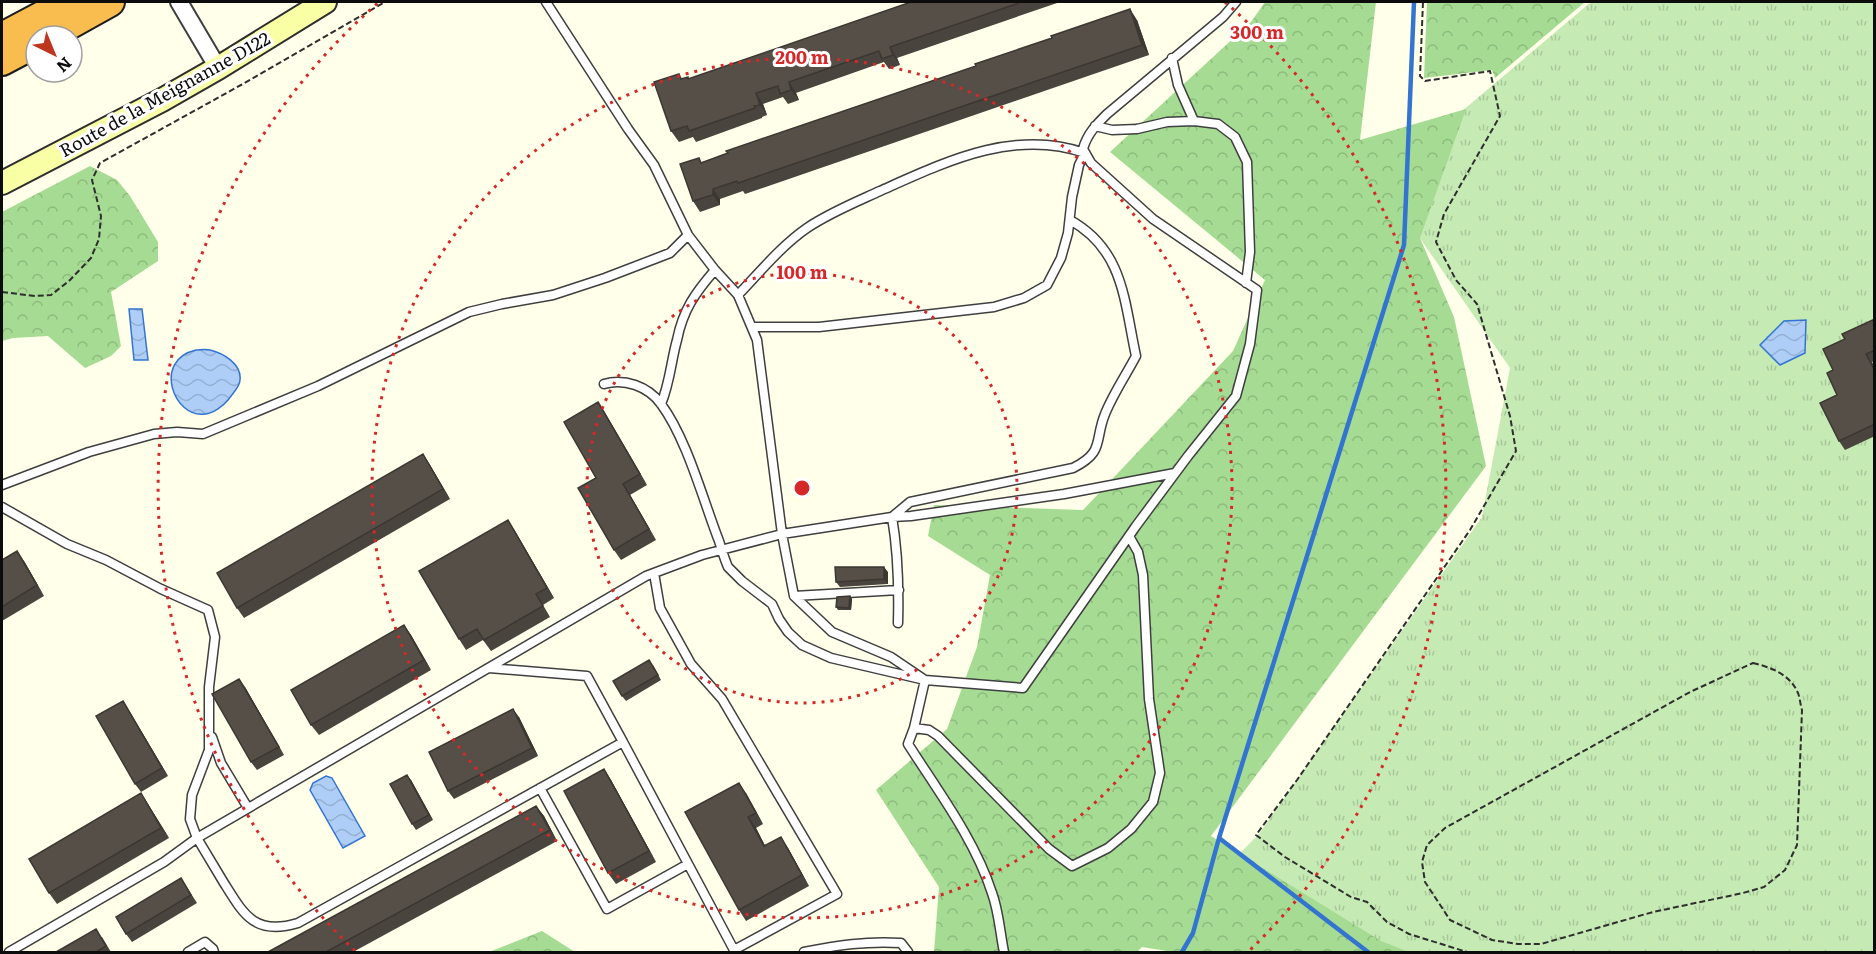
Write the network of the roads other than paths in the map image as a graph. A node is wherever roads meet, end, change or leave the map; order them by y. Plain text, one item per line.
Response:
1 (68, 2) edge
2 (110, 2) edge
3 (325, 2) edge
4 (546, 2) edge
5 (1236, 2) edge
6 (183, 8) edge
7 (71, 24) edge
8 (2, 37) edge
9 (24, 49) edge
10 (1172, 58) junction
11 (2, 61) edge
12 (218, 68) junction
13 (1194, 121) junction
14 (1095, 126) junction
15 (1085, 153) junction
16 (2, 183) edge
17 (1070, 220) junction
18 (688, 235) junction
19 (715, 270) junction
20 (1246, 283) junction
21 (738, 294) junction
22 (752, 327) junction
23 (604, 384) dead end
24 (661, 404) junction
25 (1175, 473) junction
26 (2, 485) edge
27 (2, 507) edge
28 (892, 517) junction
29 (782, 534) junction
30 (1129, 536) junction
31 (722, 549) junction
32 (654, 573) junction
33 (899, 590) junction
34 (794, 596) junction
35 (898, 623) dead end
36 (489, 668) junction
37 (925, 680) junction
38 (209, 726) junction
39 (914, 728) junction
40 (623, 742) junction
41 (540, 788) junction
42 (248, 808) junction
43 (197, 838) junction
44 (688, 864) junction
45 (9, 952) edge
46 (188, 952) edge
47 (214, 952) edge
48 (804, 952) edge
49 (908, 952) edge
50 (1004, 952) edge

1 - 8 highway
2 - 7 highway
3 - 12 street, Route de la Meignanne D122
4 - 18 lane
5 - 10 lane
6 - 12 street
9 - 11 highway
10 - 13 lane
10 - 14 lane
12 - 16 street, Route de la Meignanne D122
13 - 14 lane
13 - 20 lane
14 - 15 lane
15 - 17 lane
15 - 20 lane
15 - 21 lane
17 - 22 lane
17 - 28 lane
18 - 19 lane
18 - 26 lane
19 - 21 lane
19 - 24 lane
20 - 25 lane
21 - 22 lane
22 - 29 lane
23 - 24 lane
24 - 31 lane
25 - 28 lane
25 - 30 lane
27 - 38 lane
28 - 29 lane
28 - 33 lane
29 - 31 lane
29 - 34 lane
30 - 37 lane
30 - 39 lane
31 - 32 lane
31 - 37 lane
32 - 36 lane
32 - 44 lane
33 - 34 lane
33 - 35 lane
34 - 37 lane
36 - 40 lane
36 - 42 lane
37 - 39 lane
38 - 42 lane
38 - 43 lane
39 - 50 lane
40 - 41 lane
40 - 44 lane
41 - 43 lane
41 - 44 lane
42 - 43 lane
43 - 45 lane
46 - 47 lane
48 - 49 lane

